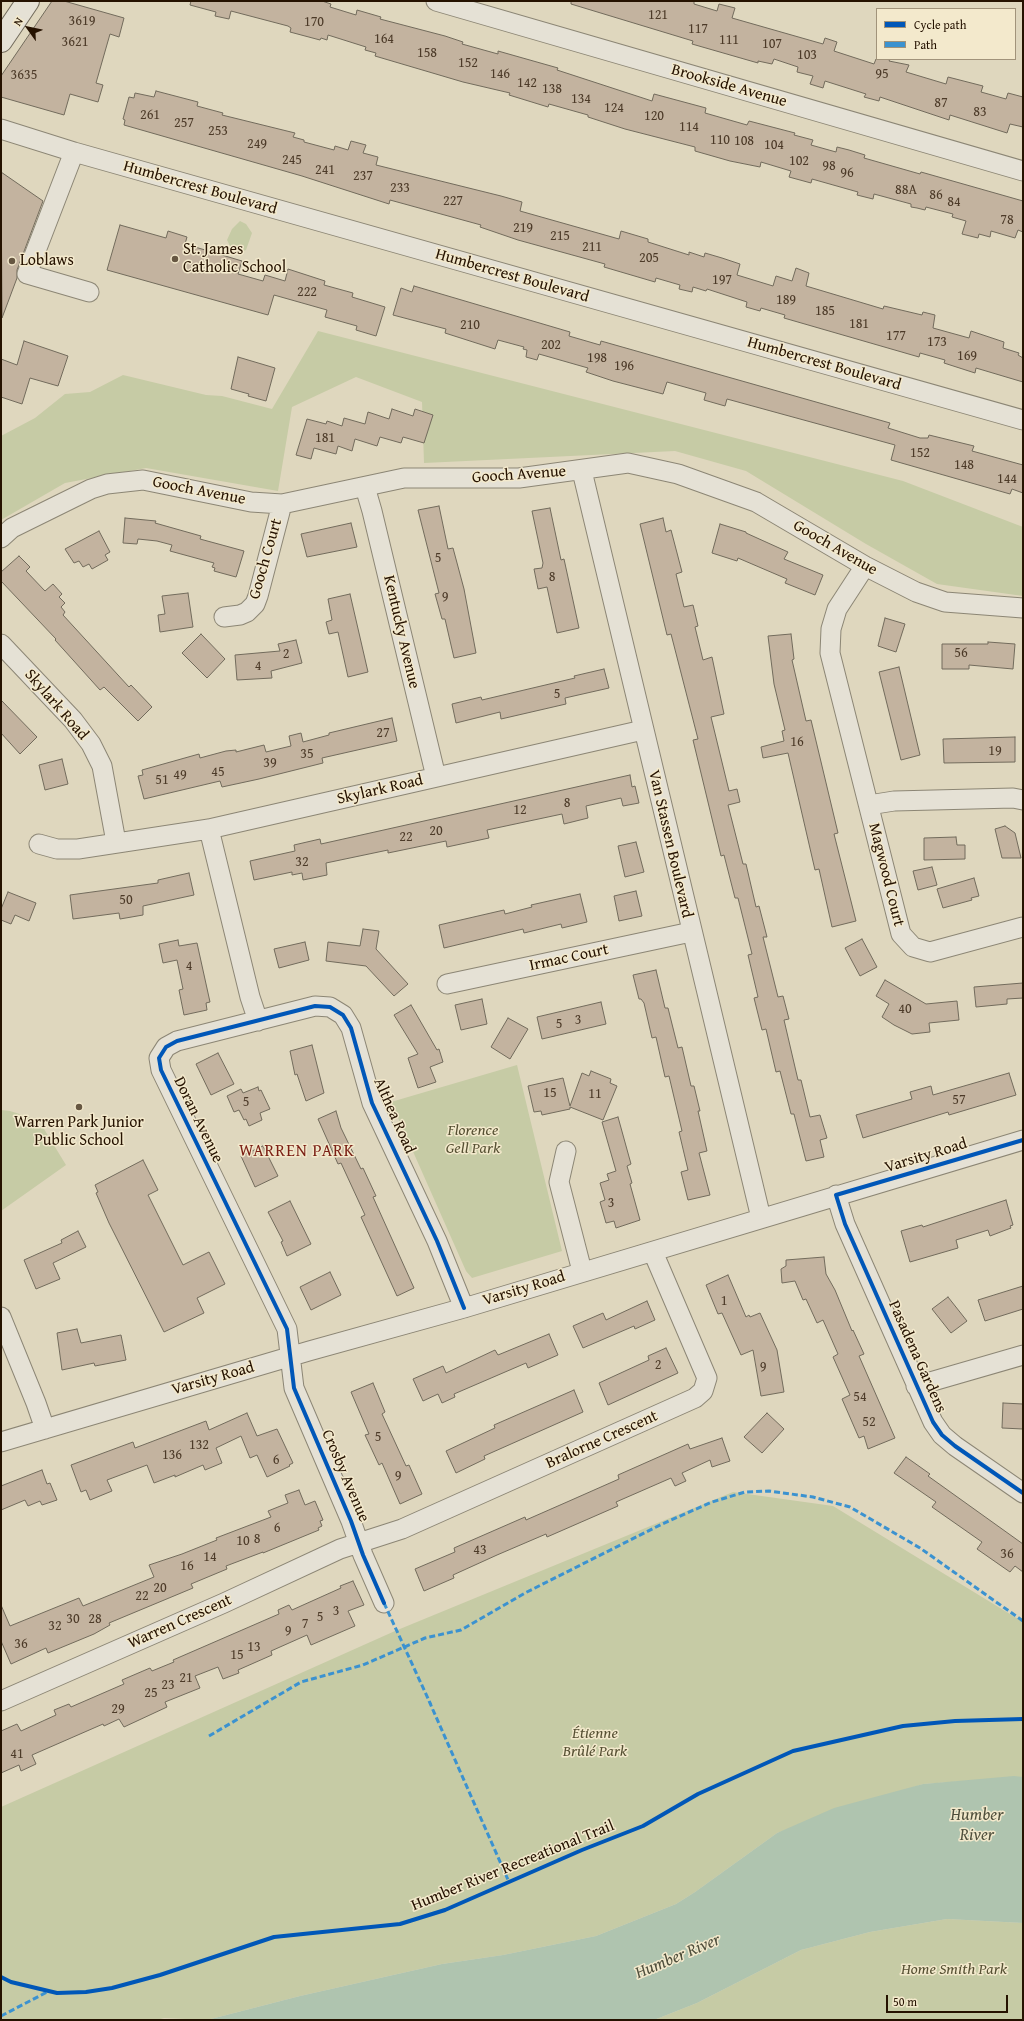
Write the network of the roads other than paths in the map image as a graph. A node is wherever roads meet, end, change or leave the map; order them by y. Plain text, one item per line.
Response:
1 (28, 1) edge
2 (436, 1) edge
3 (1, 41) edge
4 (1, 129) edge
5 (74, 152) junction
6 (1023, 171) edge
7 (89, 292) dead end
8 (1023, 420) edge
9 (582, 471) junction
10 (365, 488) junction
11 (282, 504) junction
12 (1, 538) edge
13 (865, 566) junction
14 (1023, 608) edge
15 (224, 617) dead end
16 (1, 644) edge
17 (643, 730) junction
18 (436, 777) junction
19 (1023, 800) edge
20 (868, 805) junction
21 (209, 829) junction
22 (116, 842) junction
23 (39, 844) dead end
24 (1023, 927) edge
25 (691, 932) junction
26 (447, 984) dead end
27 (258, 1021) junction
28 (1023, 1140) edge
29 (566, 1151) dead end
30 (836, 1195) junction
31 (761, 1218) junction
32 (653, 1252) junction
33 (582, 1271) junction
34 (464, 1308) junction
35 (1, 1317) edge
36 (1023, 1355) edge
37 (290, 1357) junction
38 (916, 1386) junction
39 (45, 1429) junction
40 (1, 1442) edge
41 (1023, 1493) edge
42 (359, 1543) junction
43 (384, 1603) dead end
44 (1, 1701) edge

1 - 3 main road
2 - 6 street, Brookside Avenue
4 - 5 street, Humbercrest Boulevard
5 - 7 street
5 - 8 street, Humbercrest Boulevard
9 - 10 street, Gooch Avenue
9 - 13 street, Gooch Avenue
9 - 17 street, Van Stassen Boulevard
10 - 11 street, Gooch Avenue
10 - 18 street, Kentucky Avenue
11 - 12 street, Gooch Avenue
11 - 15 street, Gooch Court
13 - 14 street, Gooch Avenue
13 - 20 street, Magwood Court
16 - 22 street, Skylark Road
17 - 18 street, Skylark Road
17 - 25 street, Van Stassen Boulevard
18 - 21 street, Skylark Road
19 - 20 street, Magwood Court
20 - 24 street, Magwood Court
21 - 22 street, Skylark Road
21 - 27 street
22 - 23 street, Skylark Road
25 - 26 street, Irmac Court
25 - 31 street, Van Stassen Boulevard
27 - 34 street, Althea Road
27 - 37 street, Doran Avenue
28 - 30 street, Varsity Road
29 - 33 street
30 - 31 street, Varsity Road
30 - 38 street, Pasadena Gardens
31 - 32 street, Varsity Road
32 - 33 street, Varsity Road
32 - 42 street, Bralorne Crescent
33 - 34 street, Varsity Road
34 - 37 street, Varsity Road
35 - 39 street
36 - 38 street
37 - 39 street, Varsity Road
37 - 42 street, Crosby Avenue
38 - 41 street, Pasadena Gardens
39 - 40 street, Varsity Road
42 - 43 street, Crosby Avenue
42 - 44 street, Warren Crescent

